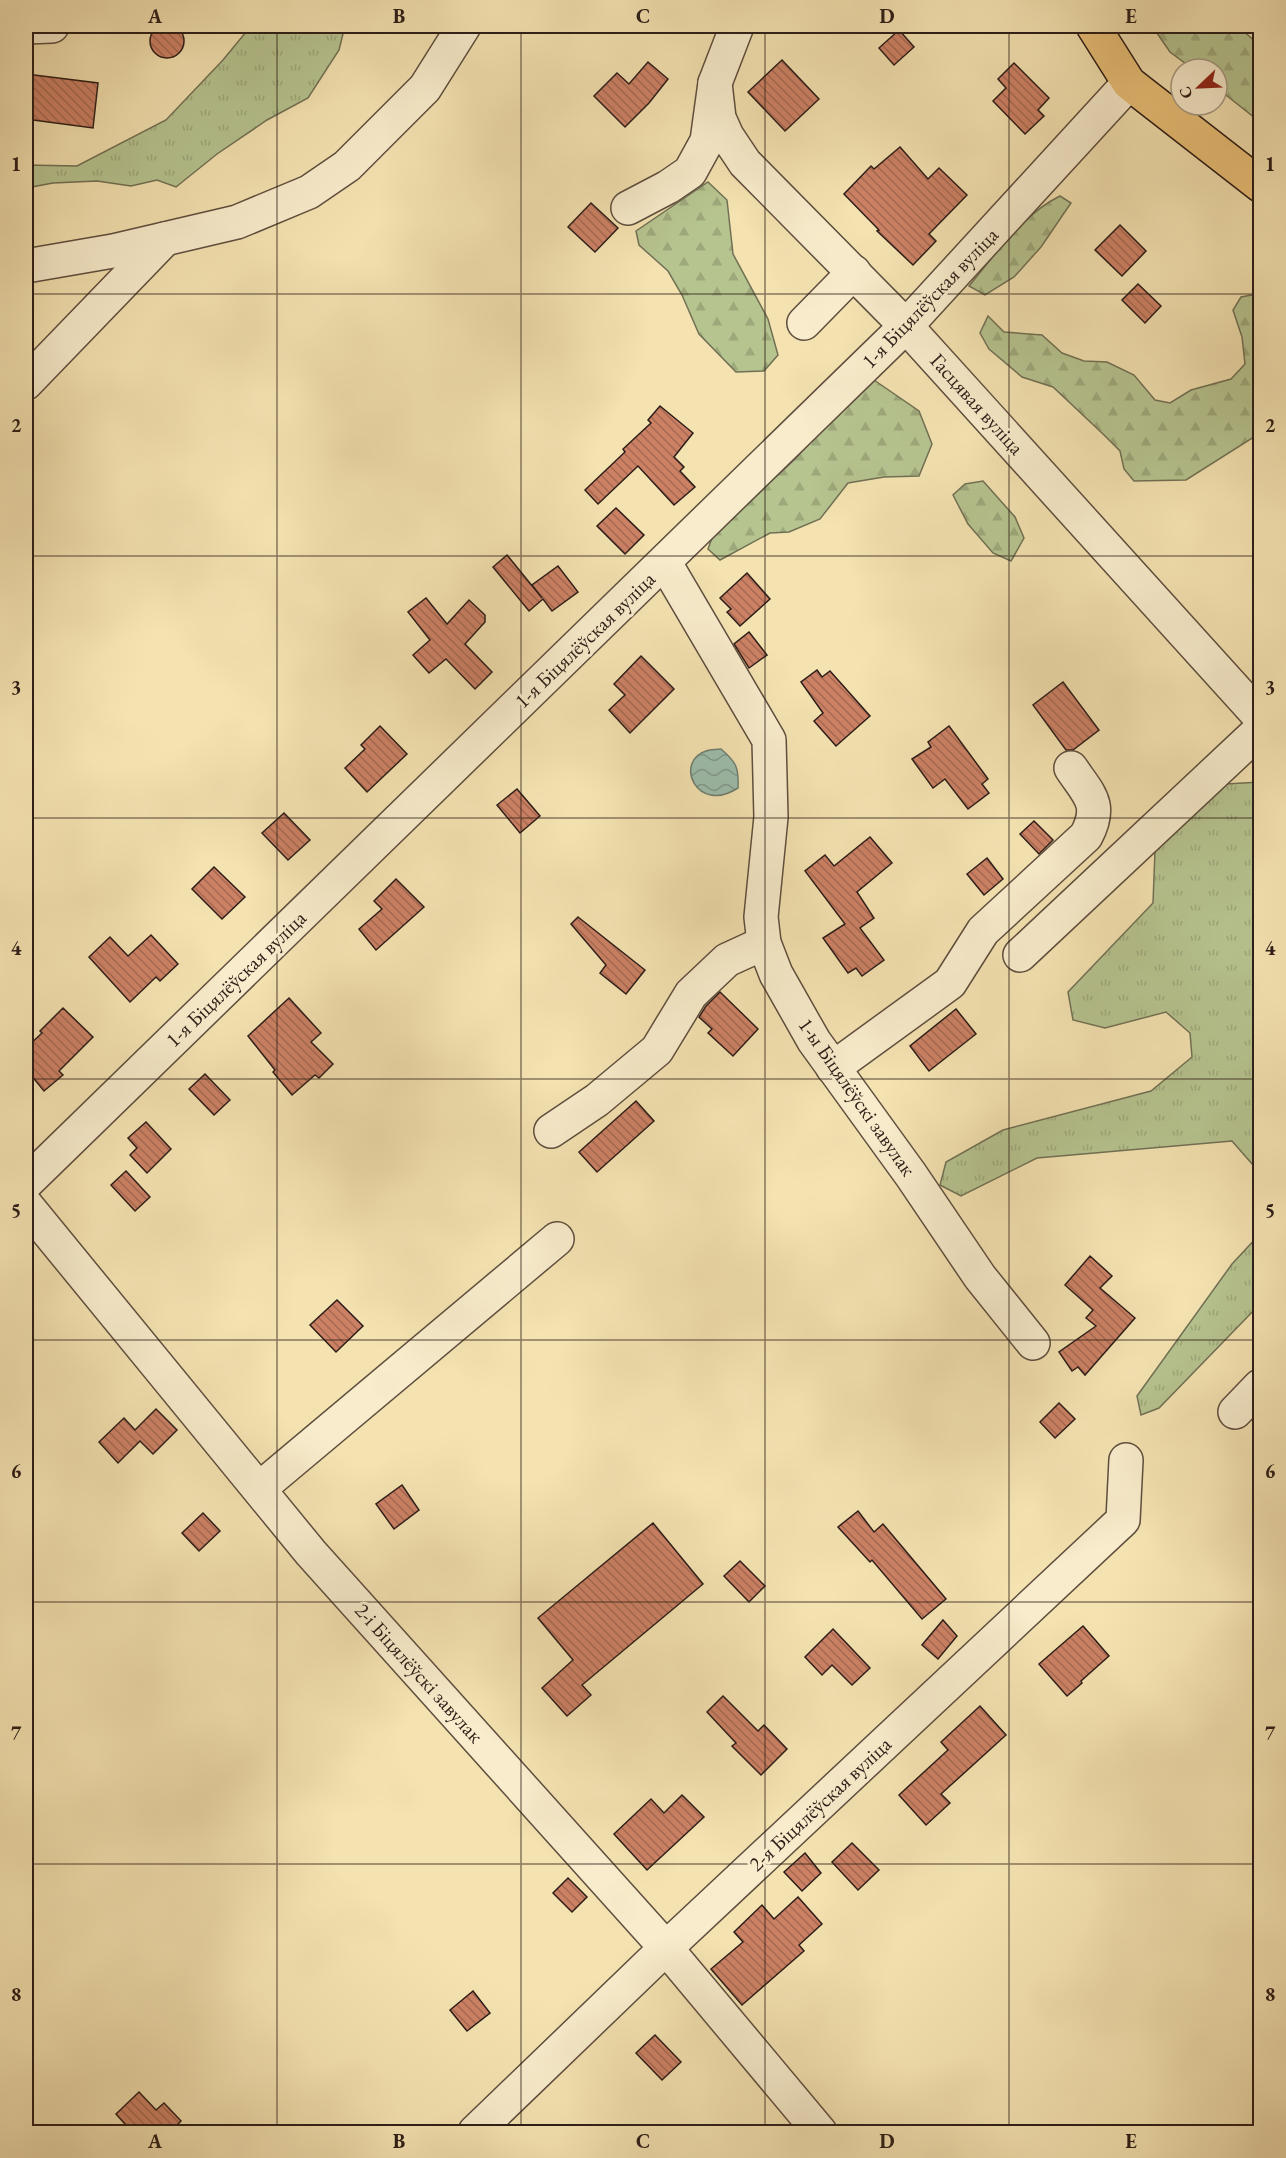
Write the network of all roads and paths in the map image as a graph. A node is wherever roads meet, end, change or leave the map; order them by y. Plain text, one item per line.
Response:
1 (52, 26) edge
2 (464, 26) edge
3 (738, 26) edge
4 (1093, 26) edge
5 (26, 27) edge
6 (715, 82) junction
7 (1130, 83) junction
8 (1260, 185) edge
9 (628, 208) dead end
10 (165, 239) junction
11 (26, 266) edge
12 (854, 272) junction
13 (804, 323) dead end
14 (906, 326) junction
15 (26, 383) edge
16 (665, 563) junction
17 (1260, 717) edge
18 (1260, 730) edge
19 (1071, 768) dead end
20 (764, 943) junction
21 (1020, 955) dead end
22 (833, 1068) junction
23 (550, 1131) dead end
24 (26, 1183) edge
25 (26, 1205) edge
26 (557, 1239) dead end
27 (1033, 1343) dead end
28 (1260, 1386) edge
29 (1235, 1412) dead end
30 (1126, 1460) dead end
31 (259, 1489) junction
32 (666, 1948) junction
33 (475, 2133) edge
34 (820, 2133) edge

1 - 5 street
2 - 10 street
3 - 6 street
4 - 7 main road
6 - 9 street
6 - 12 street, Гасцявая вуліца
7 - 8 main road
7 - 14 street, 1-я Біцялёўская вуліца
10 - 11 street
10 - 15 street
12 - 13 street
12 - 14 street, Гасцявая вуліца
14 - 16 street, 1-я Біцялёўская вуліца
14 - 17 street, Гасцявая вуліца
16 - 20 street, 1-ы Біцялёўскі завулак
16 - 24 street, 1-я Біцялёўская вуліца
18 - 21 street
19 - 22 street
20 - 22 street, 1-ы Біцялёўскі завулак
20 - 23 street
22 - 27 street, 1-ы Біцялёўскі завулак
25 - 31 street, 2-і Біцялёўскі завулак
26 - 31 street
28 - 29 street
30 - 32 street, 2-я Біцялёўская вуліца
31 - 32 street, 2-і Біцялёўскі завулак
32 - 33 street, 2-я Біцялёўская вуліца
32 - 34 street, 2-і Біцялёўскі завулак

